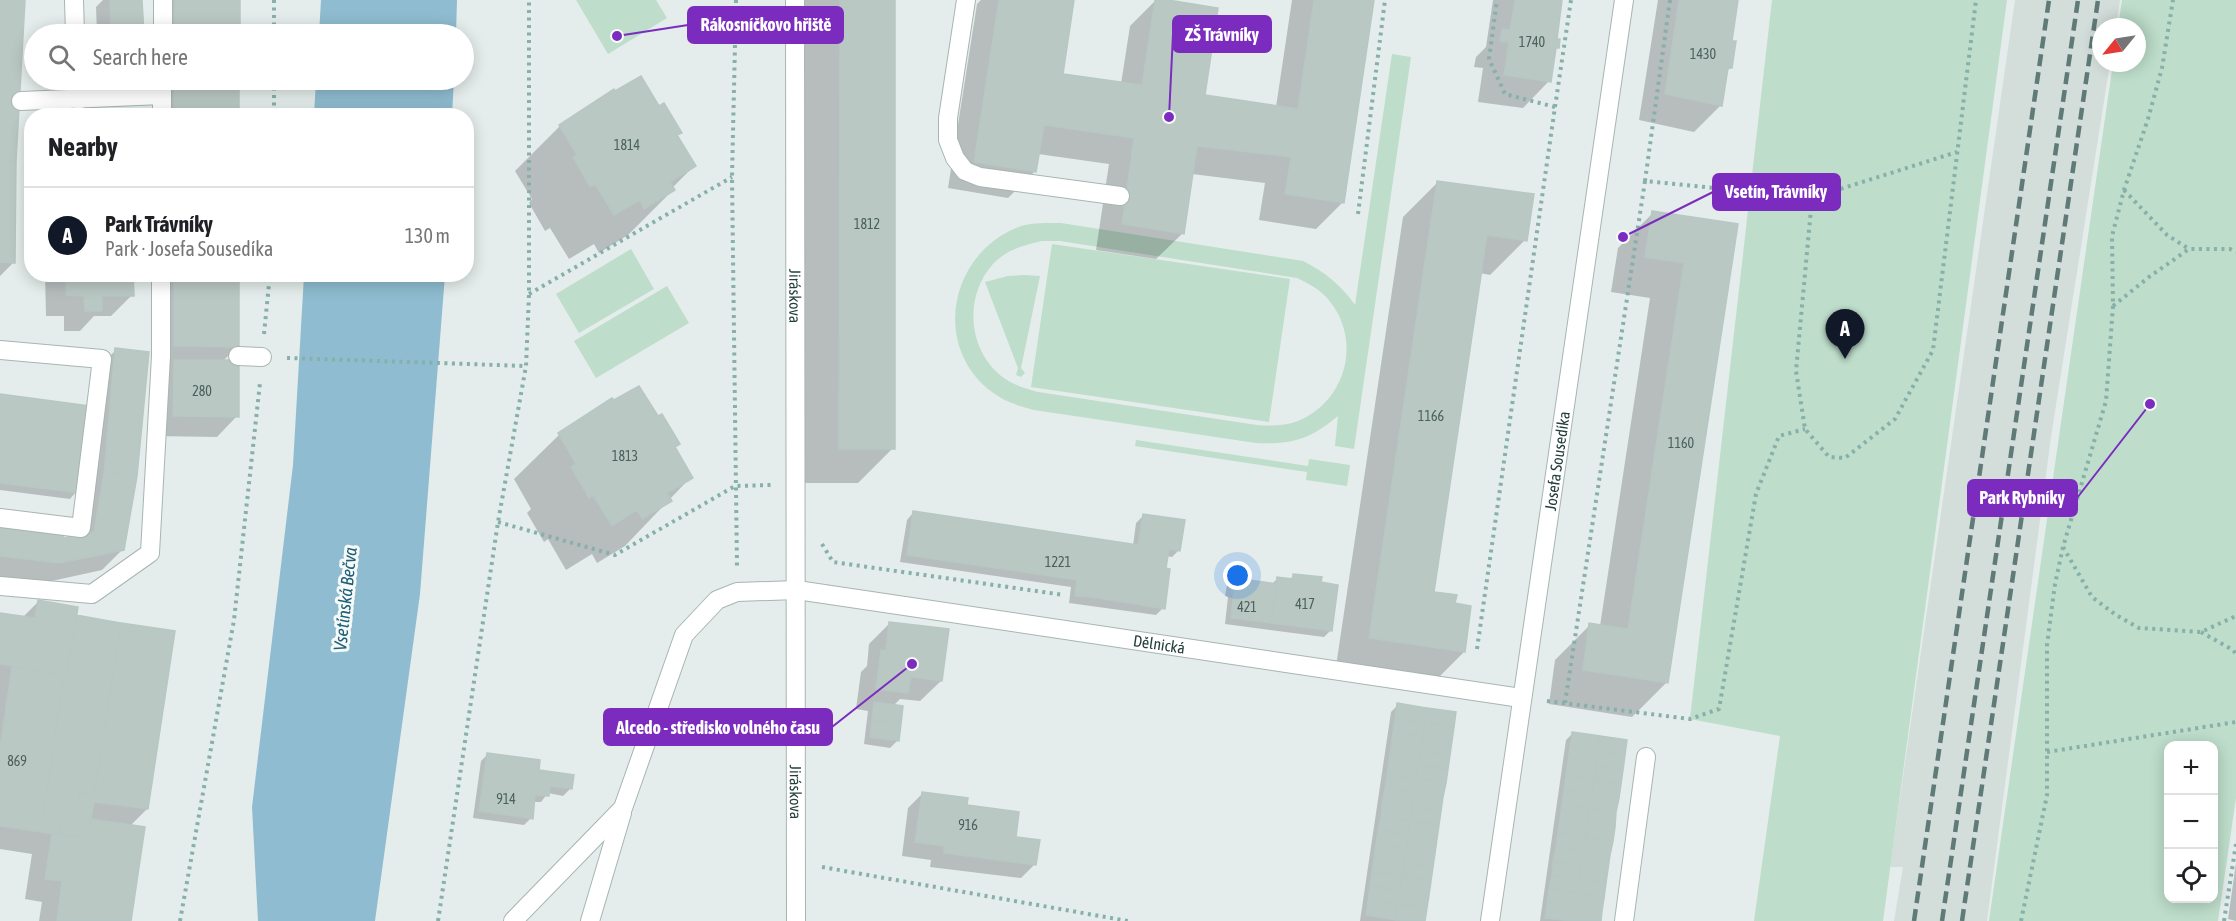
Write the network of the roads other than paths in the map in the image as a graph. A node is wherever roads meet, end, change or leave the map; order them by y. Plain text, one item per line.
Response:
1 (74, 0) edge
2 (163, 0) edge
3 (795, 0) edge
4 (966, 0) edge
5 (1624, 0) edge
6 (75, 24) edge
7 (163, 24) edge
8 (78, 90) edge
9 (143, 90) edge
10 (162, 90) edge
11 (79, 100) junction
12 (21, 101) dead end
13 (162, 108) edge
14 (1120, 196) dead end
15 (162, 282) edge
16 (0, 350) edge
17 (238, 356) dead end
18 (262, 357) road end
19 (0, 518) edge
20 (0, 586) edge
21 (797, 590) junction
22 (1521, 698) junction
23 (1646, 757) dead end
24 (623, 808) junction
25 (513, 921) edge
26 (590, 921) edge
27 (796, 921) edge
28 (1490, 921) edge
29 (1624, 921) edge

1 - 6 street
2 - 7 street
3 - 21 street, Jiráskova
4 - 14 street
5 - 22 street, Josefa Sousedíka
8 - 11 street
9 - 11 street
10 - 13 street
11 - 12 street
15 - 20 street
16 - 19 street
17 - 18 street
21 - 22 street, Dělnická
21 - 24 street
21 - 27 street, Jiráskova
22 - 28 street, Josefa Sousedíka
23 - 29 street
24 - 25 street
24 - 26 street

